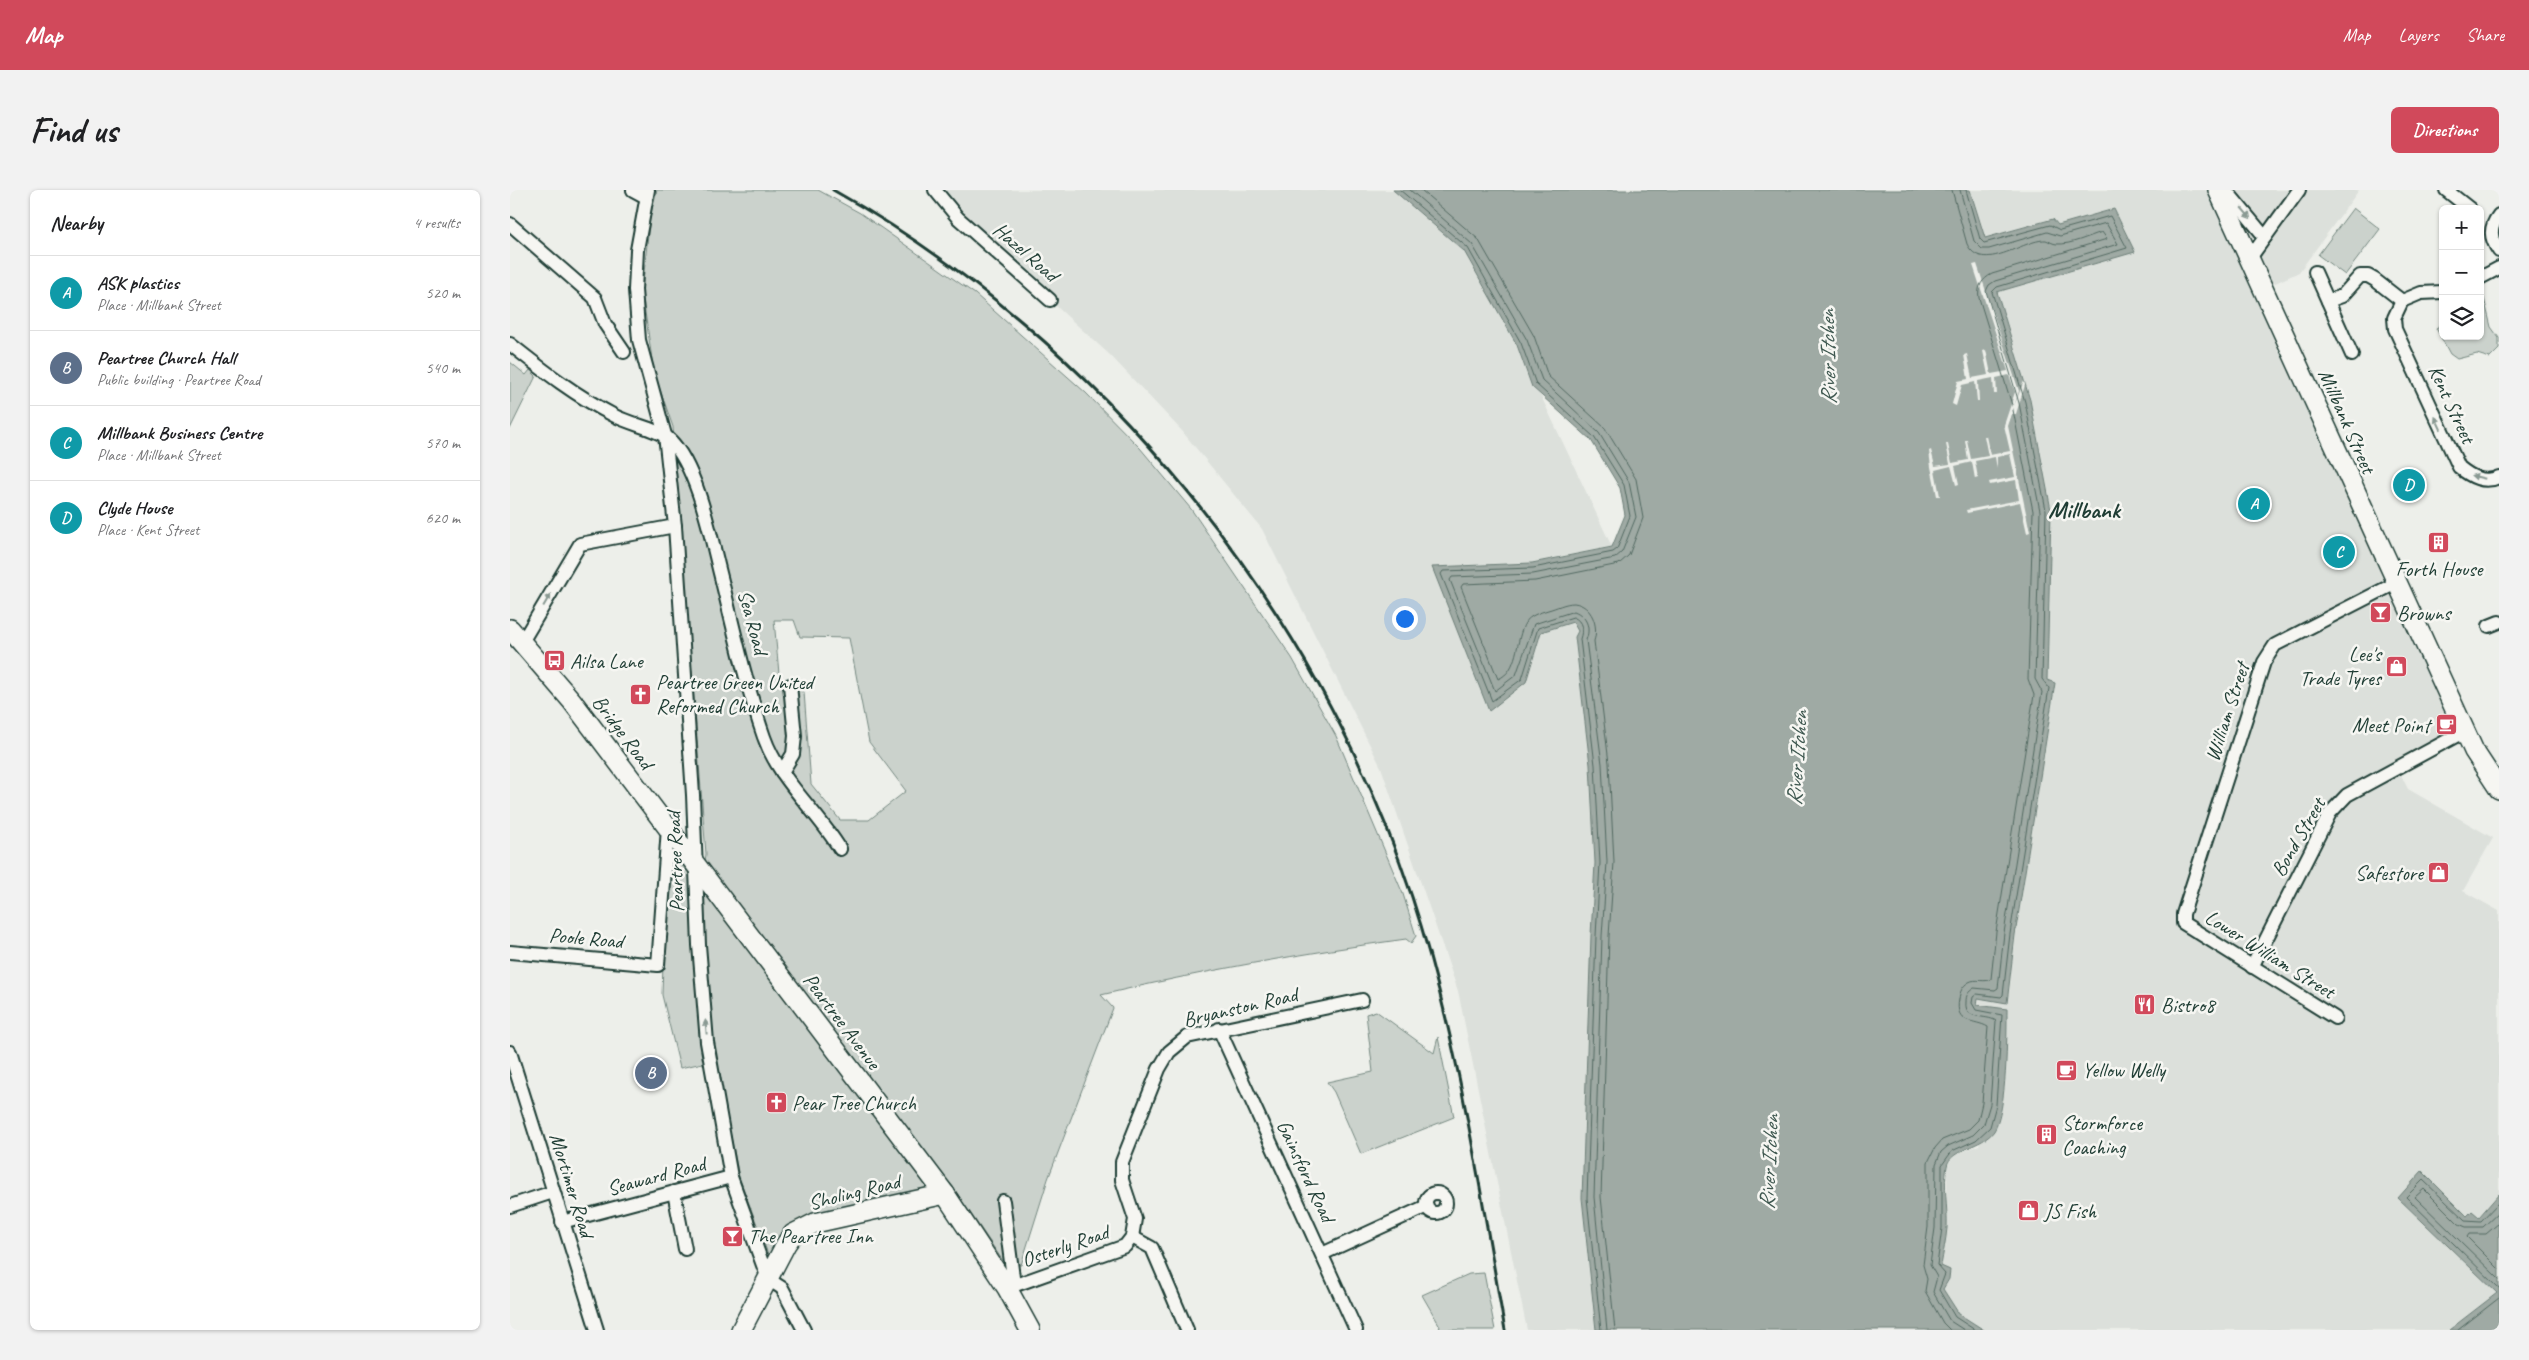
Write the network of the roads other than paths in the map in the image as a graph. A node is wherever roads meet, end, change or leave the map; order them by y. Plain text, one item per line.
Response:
1 (633, 190) edge
2 (935, 190) edge
3 (2218, 190) edge
4 (2226, 190) edge
5 (2300, 190) edge
6 (2446, 190) edge
7 (647, 193) edge
8 (2465, 205) edge
9 (2499, 215) edge
10 (510, 224) edge
11 (2266, 237) junction
12 (2499, 251) edge
13 (2250, 258) junction
14 (2499, 268) edge
15 (2315, 272) dead end
16 (2484, 276) edge
17 (2439, 292) edge
18 (1050, 300) dead end
19 (2402, 300) junction
20 (2328, 301) junction
21 (510, 344) edge
22 (624, 352) dead end
23 (2352, 355) dead end
24 (665, 435) junction
25 (691, 474) junction
26 (2499, 477) edge
27 (669, 478) junction
28 (675, 526) junction
29 (2396, 583) junction
30 (516, 635) edge
31 (790, 685) dead end
32 (2465, 731) junction
33 (782, 772) junction
34 (2499, 789) edge
35 (668, 828) junction
36 (840, 849) dead end
37 (696, 866) junction
38 (2183, 923) joint
39 (510, 952) edge
40 (2252, 967) junction
41 (1362, 1000) dead end
42 (2335, 1018) dead end
43 (1219, 1029) junction
44 (510, 1052) edge
45 (731, 1177) junction
46 (553, 1192) junction
47 (674, 1192) junction
48 (945, 1194) junction
49 (1003, 1201) dead end
50 (510, 1206) edge
51 (1427, 1206) dead end
52 (562, 1222) junction
53 (1132, 1237) junction
54 (685, 1249) dead end
55 (1322, 1254) junction
56 (768, 1280) junction
57 (1011, 1287) junction
58 (596, 1330) edge
59 (742, 1330) edge
60 (804, 1330) edge
61 (1030, 1330) edge
62 (1187, 1330) edge
63 (1356, 1330) edge

1 - 7 street
2 - 18 street, Hazel Road
3 - 13 street, Millbank Street
4 -> 11 street
5 - 11 street
6 - 8 street
7 - 24 street, Sea Road
9 - 12 street
10 - 22 street
11 - 13 street
13 - 29 street, Millbank Street
14 - 16 street
15 - 20 street
17 - 19 street
19 - 20 street
26 -> 19 street, Kent Street
20 - 23 street
21 - 24 street
24 - 25 street, Sea Road
24 - 27 street, Peartree Road
25 - 27 street
25 - 33 street, Sea Road
27 - 28 street, Peartree Road
30 -> 28 street
28 - 37 street, Peartree Road
29 - 32 street, Millbank Street
29 - 38 street, William Street
30 - 35 street, Bridge Road
31 - 33 street
32 - 34 street, Millbank Street
32 - 40 street, Bond Street
33 - 36 street, Sea Road
35 - 37 street, Bridge Road
35 - 39 street, Poole Road
45 -> 37 street, Peartree Road
37 - 48 street, Peartree Avenue
38 - 40 street, Lower William Street
40 - 42 street, Lower William Street
41 - 43 street, Bryanston Road
43 - 53 street, Bryanston Road
43 - 55 street, Gainsford Road
44 - 46 street, Mortimer Road
45 - 47 street, Seaward Road
45 - 56 street, Peartree Road
46 - 50 street
46 - 52 street, Mortimer Road
47 - 52 street, Seaward Road
47 - 54 street
48 - 56 street, Sholing Road
48 - 57 street, Peartree Avenue
49 - 57 street
51 - 55 street
52 - 58 street, Mortimer Road
53 - 57 street, Osterly Road
53 - 62 street
55 - 63 street, Gainsford Road
56 - 59 street, Sholing Road
56 - 60 street
57 - 61 street, Peartree Avenue

